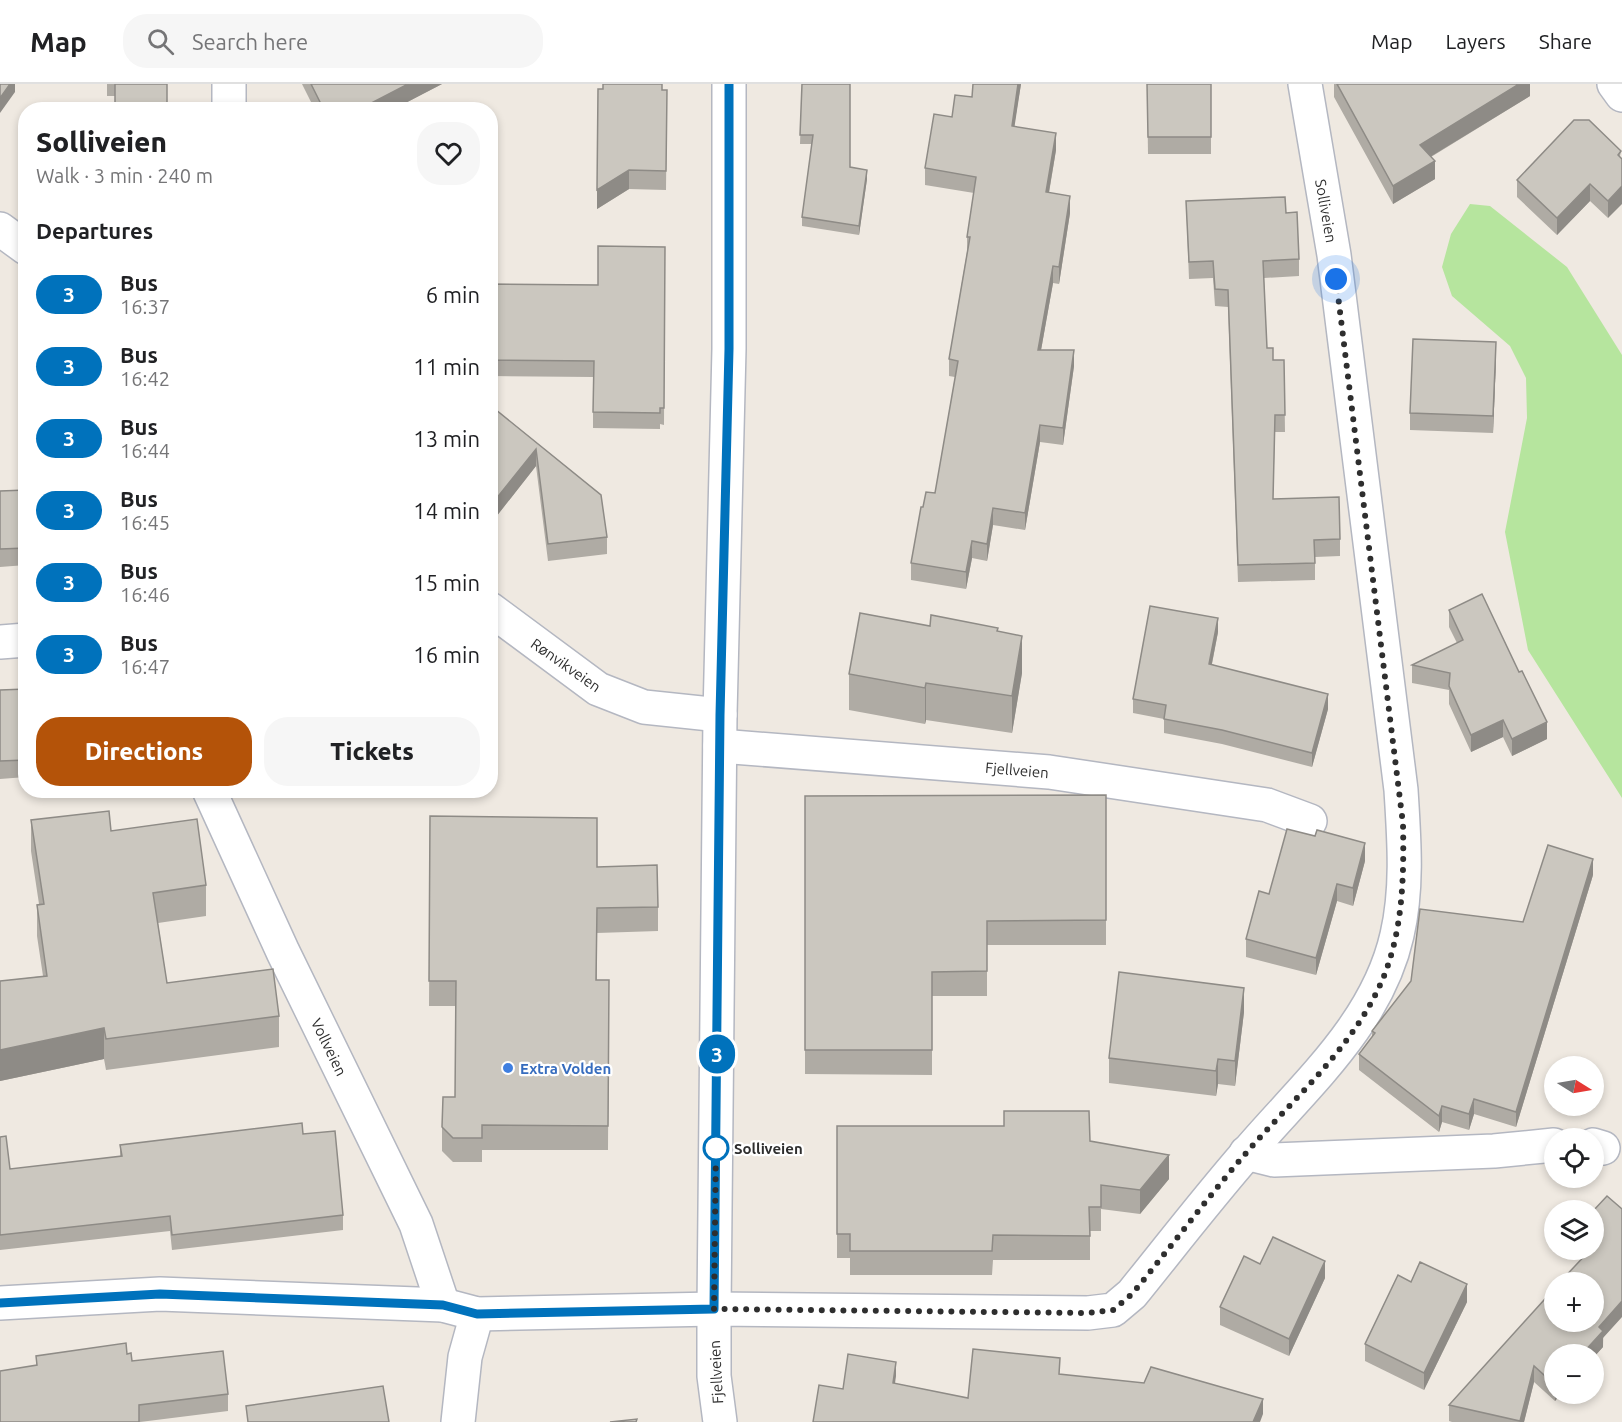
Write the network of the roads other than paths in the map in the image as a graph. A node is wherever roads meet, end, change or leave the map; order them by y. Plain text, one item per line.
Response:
1 (229, 84) edge
2 (729, 84) edge
3 (1305, 84) edge
4 (1614, 84) edge
5 (1622, 95) edge
6 (229, 102) edge
7 (0, 229) edge
8 (18, 242) edge
9 (498, 615) edge
10 (18, 641) edge
11 (0, 642) edge
12 (720, 730) junction
13 (212, 798) edge
14 (1310, 821) dead end
15 (1544, 1146) edge
16 (1246, 1154) junction
17 (0, 1303) edge
18 (443, 1305) junction
19 (714, 1309) junction
20 (477, 1314) junction
21 (458, 1422) edge
22 (720, 1422) edge

1 - 6 street
2 - 12 street, Fjellveien
3 - 16 street, Solliveien
4 - 5 street
7 - 8 street
9 - 12 street, Rønvikveien
10 - 11 street
12 - 14 street, Fjellveien
12 - 19 street, Fjellveien
13 - 18 street, Vollveien
15 - 16 street
16 - 19 street, Solliveien
17 - 18 street, Solliveien
18 - 20 street, Solliveien
19 - 20 street, Solliveien
19 - 22 street, Fjellveien
20 - 21 street

